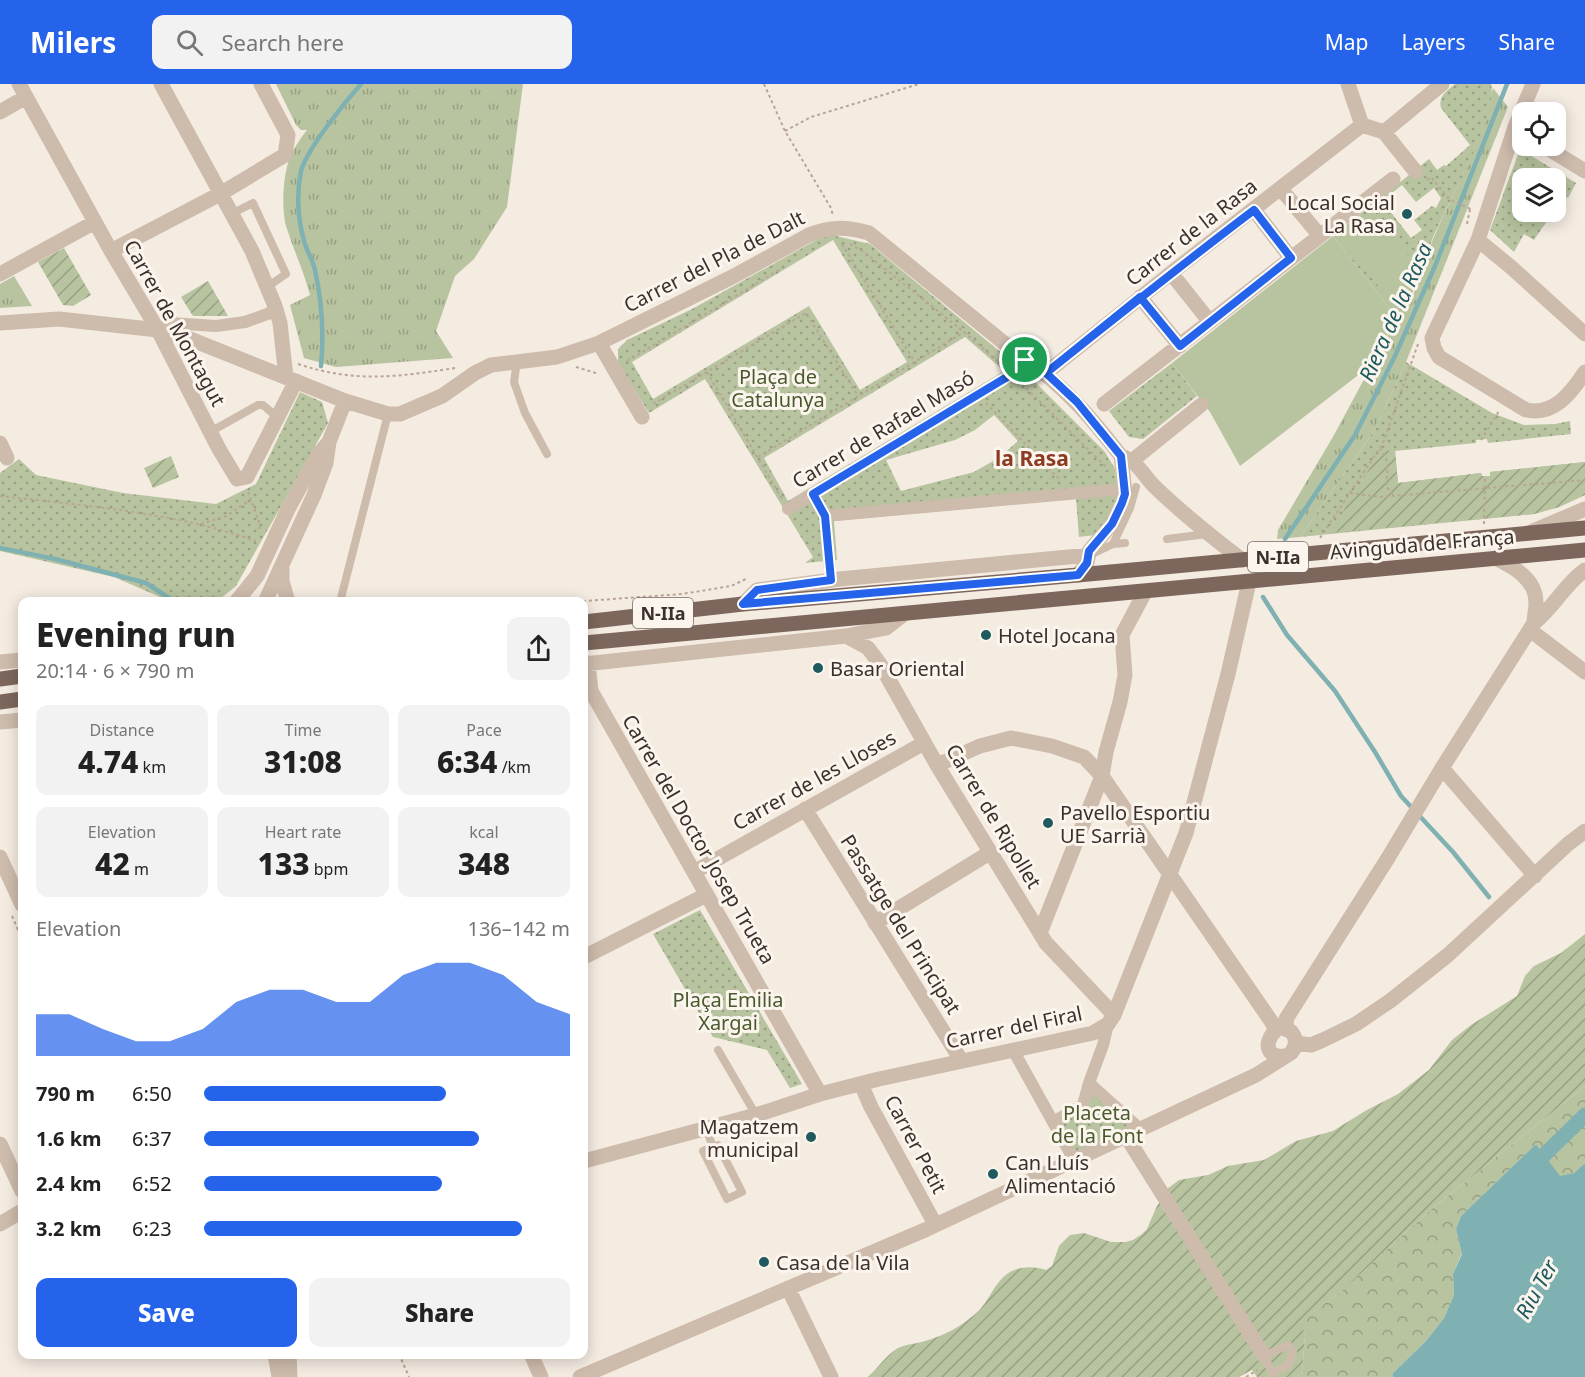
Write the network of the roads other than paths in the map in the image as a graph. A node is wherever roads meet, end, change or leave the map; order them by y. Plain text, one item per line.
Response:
1 (160, 84) edge
2 (261, 84) edge
3 (1348, 84) edge
4 (1442, 84) edge
5 (1533, 84) edge
6 (22, 91) edge
7 (1527, 102) edge
8 (0, 112) edge
9 (1362, 125) junction
10 (1384, 132) junction
11 (1512, 148) edge
12 (1560, 156) edge
13 (1415, 171) road end
14 (1585, 171) edge
15 (1394, 179) dead end
16 (1281, 189) junction
17 (220, 194) junction
18 (1254, 210) junction
19 (231, 214) junction
20 (95, 222) junction
21 (1320, 236) junction
22 (1478, 240) junction
23 (111, 251) junction
24 (1291, 258) junction
25 (1171, 273) junction
26 (0, 274) edge
27 (267, 287) junction
28 (1140, 297) junction
29 (275, 306) junction
30 (0, 322) edge
31 (1210, 322) junction
32 (158, 330) junction
33 (1585, 334) edge
34 (599, 343) junction
35 (1180, 346) junction
36 (1025, 360) junction
37 (517, 361) junction
38 (1585, 372) edge
39 (1046, 373) junction
40 (291, 379) junction
41 (345, 401) junction
42 (1104, 404) dead end
43 (1201, 405) dead end
44 (388, 414) junction
45 (277, 417) junction
46 (642, 417) dead end
47 (210, 432) junction
48 (329, 442) junction
49 (0, 443) edge
50 (547, 453) dead end
51 (1127, 458) junction
52 (3, 463) edge
53 (1136, 487) junction
54 (813, 494) junction
55 (1585, 508) edge
56 (789, 510) road end
57 (825, 516) junction
58 (1585, 528) edge
59 (1533, 531) junction
60 (1208, 534) junction
61 (1167, 539) dead end
62 (1125, 543) dead end
63 (1113, 544) junction
64 (1585, 550) edge
65 (1089, 555) junction
66 (1495, 558) junction
67 (1242, 560) junction
68 (282, 567) junction
69 (949, 569) junction
70 (1585, 570) edge
71 (1078, 575) junction
72 (831, 580) junction
73 (1249, 582) junction
74 (970, 585) junction
75 (1145, 592) junction
76 (240, 597) edge
77 (267, 597) edge
78 (287, 597) edge
79 (341, 597) edge
80 (743, 604) junction
81 (904, 614) junction
82 (588, 622) edge
83 (1532, 626) junction
84 (846, 636) junction
85 (588, 643) edge
86 (18, 660) edge
87 (0, 662) edge
88 (588, 664) edge
89 (1585, 672) edge
90 (588, 674) edge
91 (18, 677) edge
92 (0, 679) edge
93 (18, 700) edge
94 (0, 702) edge
95 (18, 720) edge
96 (0, 722) edge
97 (924, 743) junction
98 (937, 765) junction
99 (1442, 768) junction
100 (1102, 776) junction
101 (805, 809) junction
102 (1585, 831) edge
103 (991, 852) junction
104 (0, 858) edge
105 (694, 872) junction
106 (1171, 875) junction
107 (1535, 876) junction
108 (706, 895) junction
109 (18, 896) edge
110 (875, 923) junction
111 (1040, 933) junction
112 (588, 955) edge
113 (1111, 1019) junction
114 (1281, 1030) junction
115 (1296, 1043) junction
116 (718, 1050) dead end
117 (1012, 1050) junction
118 (1286, 1056) junction
119 (962, 1060) junction
120 (1089, 1083) junction
121 (861, 1084) junction
122 (820, 1094) junction
123 (756, 1115) junction
124 (1053, 1122) junction
125 (706, 1129) junction
126 (1140, 1129) junction
127 (1126, 1136) junction
128 (0, 1144) edge
129 (713, 1147) junction
130 (588, 1160) edge
131 (1074, 1160) junction
132 (18, 1182) edge
133 (18, 1213) edge
134 (0, 1224) edge
135 (935, 1224) junction
136 (788, 1288) junction
137 (1264, 1356) dead end
138 (276, 1359) edge
139 (289, 1359) edge
140 (533, 1359) edge
141 (279, 1377) edge
142 (290, 1377) edge
143 (541, 1377) edge
144 (580, 1377) edge
145 (831, 1377) edge

1 - 17 street
2 - 17 street
3 - 9 street
4 - 10 street
5 - 7 street
6 - 8 street
6 - 20 street, Carrer de Montagut
9 - 10 street
9 - 16 street, Carrer de la Rasa
10 - 13 street
11 - 22 street
12 - 14 street
15 - 21 street
16 - 18 street, Carrer de la Rasa
16 - 21 street
17 - 19 street
17 - 23 street
18 - 24 street
18 - 25 street, Carrer de la Rasa
19 - 27 street
19 - 27 lane
20 - 23 street, Carrer de Montagut
20 - 26 street
21 - 24 street
22 - 33 street
22 - 38 street
23 - 32 street, Carrer de Montagut
24 - 31 street
25 - 28 street, Carrer de la Rasa
25 - 31 street
27 - 29 street
28 - 35 street
28 - 39 street, Carrer de la Rasa
29 - 32 street
29 - 40 street
30 - 32 street, Carrer del Pla de Dalt
31 - 35 street
32 - 40 street, Carrer del Pla de Dalt
32 - 47 street, Carrer de Montagut
34 - 36 street, Carrer del Pla de Dalt
34 - 37 street, Carrer del Pla de Dalt
34 - 46 street
35 - 42 street
36 - 39 street, Carrer del Pla de Dalt
36 - 54 street, Carrer de Rafael Masó
37 - 44 street, Carrer del Pla de Dalt
37 - 50 lane
39 - 51 street, Carrer del Pla de Dalt
40 - 41 street, Carrer del Pla de Dalt
40 - 45 street, Carrer de Montagut
41 - 44 street, Carrer del Pla de Dalt
41 - 48 street
43 - 51 street
44 - 79 lane
45 - 47 lane
45 - 47 street, Carrer de Montagut
48 - 68 street
48 - 76 street
49 - 52 street
51 - 53 street
51 - 53 street
53 - 57 street
53 - 60 street
53 - 63 lane
53 - 65 street
54 - 56 street, Carrer de Rafael Masó
54 - 57 street
55 - 59 street
57 - 72 street
58 - 59 main road, Avinguda de França / N-IIa
59 - 67 main road, Avinguda de França / N-IIa
60 - 61 lane
60 - 67 street
62 - 63 lane
63 - 65 lane
64 - 66 main road, Avinguda de França / N-IIa
65 - 69 street, Avinguda de França
65 - 71 street
66 - 73 main road, Avinguda de França / N-IIa
66 - 83 street
67 - 71 main road, Avinguda de França / N-IIa
68 - 77 street
68 - 78 street
69 - 72 street, Avinguda de França
69 - 74 street
70 - 83 street
71 - 74 main road, Avinguda de França / N-IIa
72 - 80 street, Avinguda de França
73 - 75 main road, Avinguda de França / N-IIa
73 - 106 street
74 - 80 main road, Avinguda de França / N-IIa
75 - 81 main road, Avinguda de França / N-IIa
75 - 100 street
80 - 82 main road, Avinguda de França / N-IIa
81 - 84 street, Avinguda de França
81 - 85 main road, Avinguda de França / N-IIa
83 - 89 street
83 - 99 street
84 - 88 street, Avinguda de França
84 - 97 street, Carrer de Ripollet
86 - 87 street
90 - 105 street, Carrer del Doctor Josep Trueta
91 - 92 main road
93 - 94 main road
95 - 96 street
97 - 98 street, Carrer de Ripollet
97 - 101 street, Carrer de les Lloses
98 - 100 street
98 - 103 street, Carrer de Ripollet
99 - 107 street
99 - 114 street
100 - 106 street
100 - 111 street
101 - 105 street, Carrer de les Lloses
101 - 110 street, Passatge del Principat
102 - 107 street
103 - 110 street
103 - 111 street, Carrer de Ripollet
104 - 109 street
105 - 108 street, Carrer del Doctor Josep Trueta
106 - 113 street
106 - 114 street
107 - 115 street
108 - 112 street
108 - 122 street, Carrer del Doctor Josep Trueta
110 - 119 street, Passatge del Principat
111 - 113 street, Carrer de Ripollet
113 - 117 street, Carrer del Firal
113 - 120 street
114 - 115 street
114 - 118 street
115 - 118 street
116 - 123 lane
117 - 119 street, Carrer del Firal
117 - 124 street
118 - 126 street
119 - 121 street, Carrer del Firal
120 - 124 street
120 - 126 street
121 - 122 street, Carrer del Firal
121 - 135 street, Carrer Petit
122 - 123 street, Carrer del Firal
123 - 125 street, Carrer del Firal
124 - 131 street
125 - 129 lane
125 - 130 street, Carrer del Firal
126 - 127 street
127 - 131 street
127 - 137 street
128 - 132 street
129 - 129 lane
131 - 135 street
133 - 134 street
135 - 136 street
136 - 144 street
136 - 145 street
138 - 141 street
139 - 142 street
140 - 143 street

